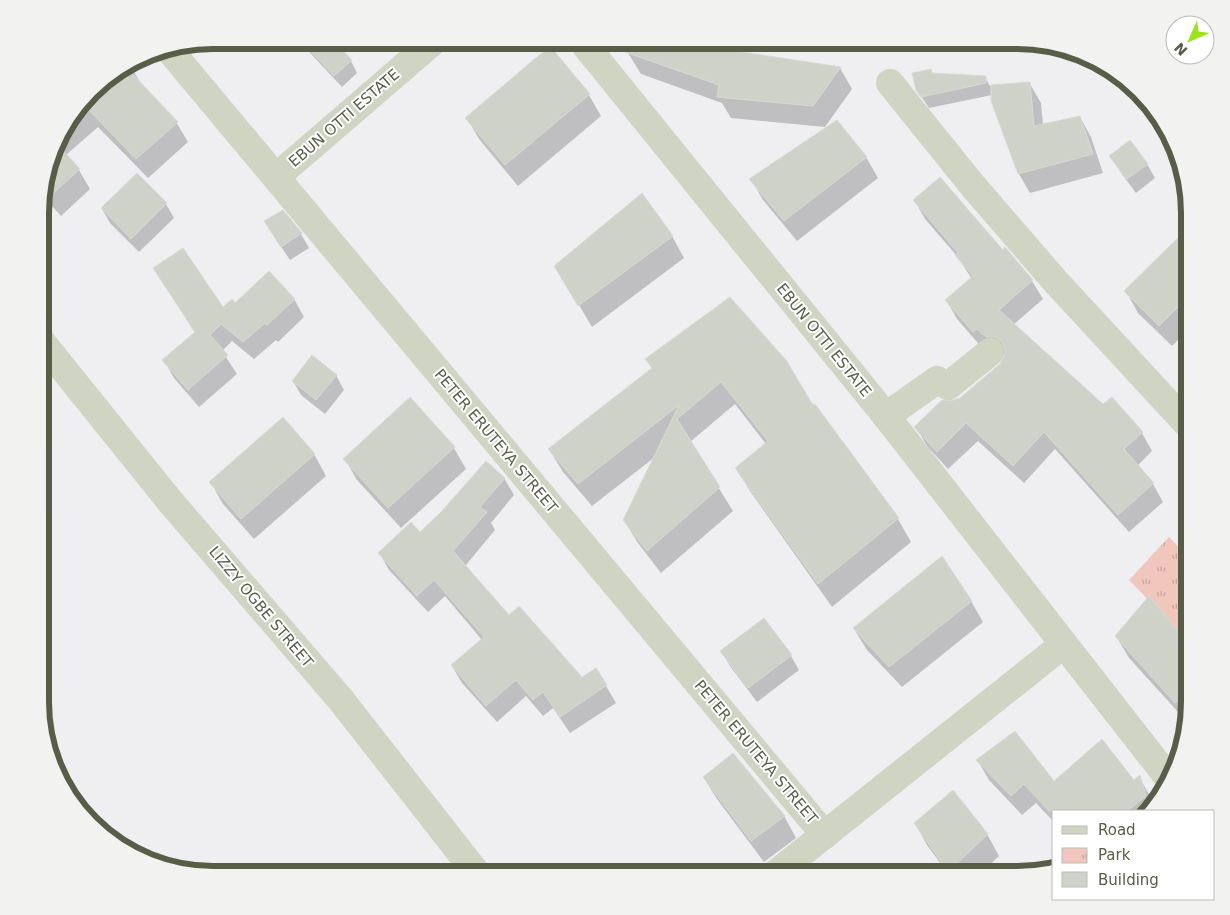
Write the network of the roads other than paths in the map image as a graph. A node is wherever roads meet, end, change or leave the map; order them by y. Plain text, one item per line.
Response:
1 (424, 49) edge
2 (588, 49) edge
3 (172, 54) edge
4 (890, 83) dead end
5 (276, 177) junction
6 (49, 351) edge
7 (990, 352) dead end
8 (886, 416) junction
9 (1181, 417) edge
10 (1064, 644) junction
11 (1165, 773) edge
12 (825, 835) junction
13 (471, 866) edge
14 (785, 866) edge

1 - 5 street, EBUN OTTI ESTATE
2 - 8 street, EBUN OTTI ESTATE
3 - 5 street, PETER ERUTEYA STREET
4 - 9 street
5 - 12 street, PETER ERUTEYA STREET
6 - 13 street, LIZZY OGBE STREET
7 - 8 street
8 - 10 street, EBUN OTTI ESTATE
10 - 11 street, EBUN OTTI ESTATE
10 - 12 street
12 - 14 street

